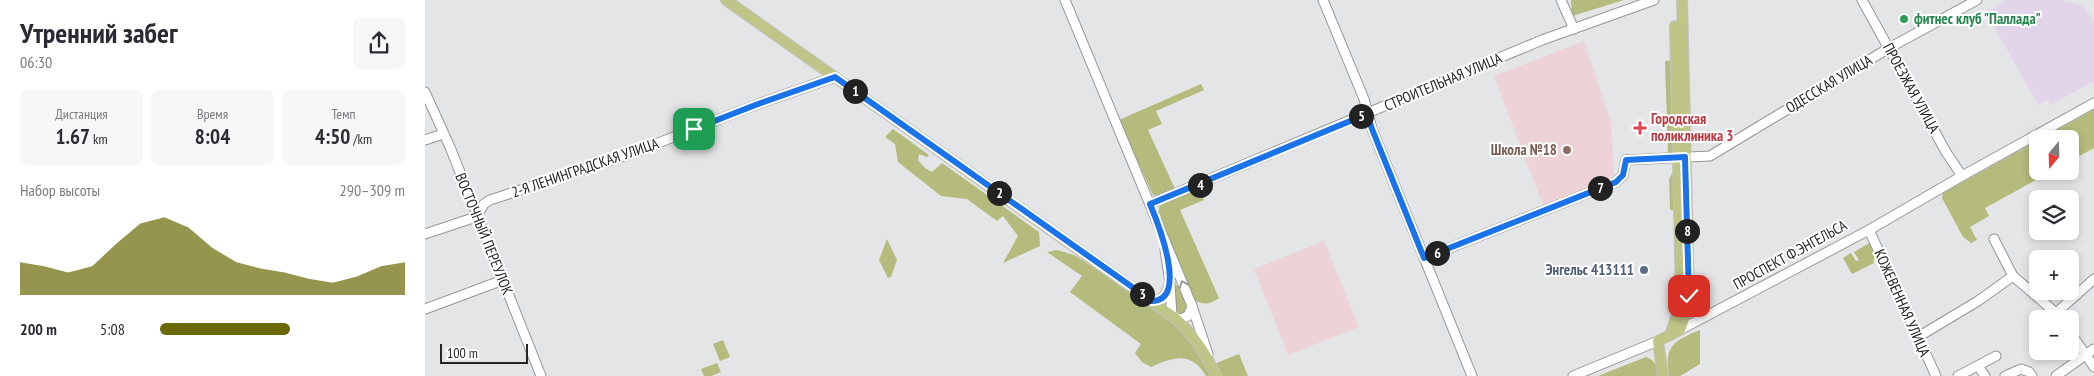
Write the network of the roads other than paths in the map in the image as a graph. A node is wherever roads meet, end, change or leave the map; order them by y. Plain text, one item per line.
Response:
1 (726, 0) edge
2 (1065, 0) edge
3 (1323, 0) edge
4 (1561, 0) edge
5 (1654, 0) edge
6 (1675, 0) edge
7 (1682, 0) edge
8 (1862, 0) edge
9 (1977, 0) edge
10 (1574, 29) junction
11 (1889, 48) junction
12 (835, 77) junction
13 (425, 92) edge
14 (2094, 103) edge
15 (1367, 114) junction
16 (443, 134) junction
17 (425, 140) edge
18 (1682, 157) junction
19 (1962, 176) junction
20 (1150, 204) junction
21 (476, 217) junction
22 (1869, 230) junction
23 (1161, 232) junction
24 (425, 234) edge
25 (1994, 239) dead end
26 (1424, 258) junction
27 (2013, 276) junction
28 (2094, 279) edge
29 (503, 280) junction
30 (1171, 283) junction
31 (1152, 301) junction
32 (1192, 306) junction
33 (425, 309) edge
34 (2051, 310) edge
35 (2064, 310) edge
36 (1173, 317) junction
37 (1680, 330) junction
38 (1670, 335) junction
39 (1918, 337) junction
40 (1658, 341) junction
41 (2079, 345) edge
42 (2094, 349) edge
43 (2086, 355) junction
44 (1996, 356) dead end
45 (1209, 359) junction
46 (1978, 366) junction
47 (2094, 367) edge
48 (541, 376) edge
49 (1216, 376) edge
50 (1472, 376) edge
51 (1573, 376) edge
52 (1663, 376) edge
53 (1936, 376) edge
54 (1959, 376) edge
55 (1985, 376) edge
56 (2005, 376) edge
57 (2032, 376) edge
58 (2056, 376) edge

1 - 12 main road
2 - 20 street
3 - 15 street
4 - 10 street
5 - 10 street, СТРОИТЕЛЬНАЯ УЛИЦА
6 - 18 main road
7 - 18 main road
8 - 11 street, ПРОЕЗЖАЯ УЛИЦА
9 - 11 street, ОДЕССКАЯ УЛИЦА
10 - 15 street, СТРОИТЕЛЬНАЯ УЛИЦА
11 - 18 street, ОДЕССКАЯ УЛИЦА
11 - 19 street, ПРОЕЗЖАЯ УЛИЦА
12 - 21 street, 2-Я ЛЕНИНГРАДСКАЯ УЛИЦА
12 - 31 main road
13 - 16 street, ВОСТОЧНЫЙ ПЕРЕУЛОК
14 - 19 street, ПРОСПЕКТ Ф.ЭНГЕЛЬСА
15 - 20 street, СТРОИТЕЛЬНАЯ УЛИЦА
15 - 26 street
16 - 17 street
16 - 21 street, ВОСТОЧНЫЙ ПЕРЕУЛОК
18 - 26 street, ОДЕССКАЯ УЛИЦА
18 - 37 main road
18 - 38 main road
19 - 22 street, ПРОСПЕКТ Ф.ЭНГЕЛЬСА
20 - 23 street
21 - 24 street, 2-Я ЛЕНИНГРАДСКАЯ УЛИЦА
21 - 29 street, ВОСТОЧНЫЙ ПЕРЕУЛОК
22 - 37 street, ПРОСПЕКТ Ф.ЭНГЕЛЬСА
22 - 39 street, КОЖЕВЕННАЯ УЛИЦА
23 - 30 street
32 -> 23 street
25 - 27 street
26 - 50 street
27 - 34 street
27 - 39 street
28 - 35 street
29 - 33 street
29 - 48 street, ВОСТОЧНЫЙ ПЕРЕУЛОК
30 - 31 main road
30 - 36 street
31 - 36 main road
32 - 36 street
32 - 45 street
36 - 45 main road
37 - 38 main road, ПРОСПЕКТ Ф.ЭНГЕЛЬСА
38 - 40 main road, ПРОСПЕКТ Ф.ЭНГЕЛЬСА
39 - 53 street, КОЖЕВЕННАЯ УЛИЦА
40 - 51 street, ПРОСПЕКТ Ф.ЭНГЕЛЬСА
40 - 52 main road
41 - 43 street
42 - 43 street
43 - 47 street
43 - 58 street
44 - 46 street
45 - 49 main road
46 - 54 street
46 - 55 street
56 - 57 street

